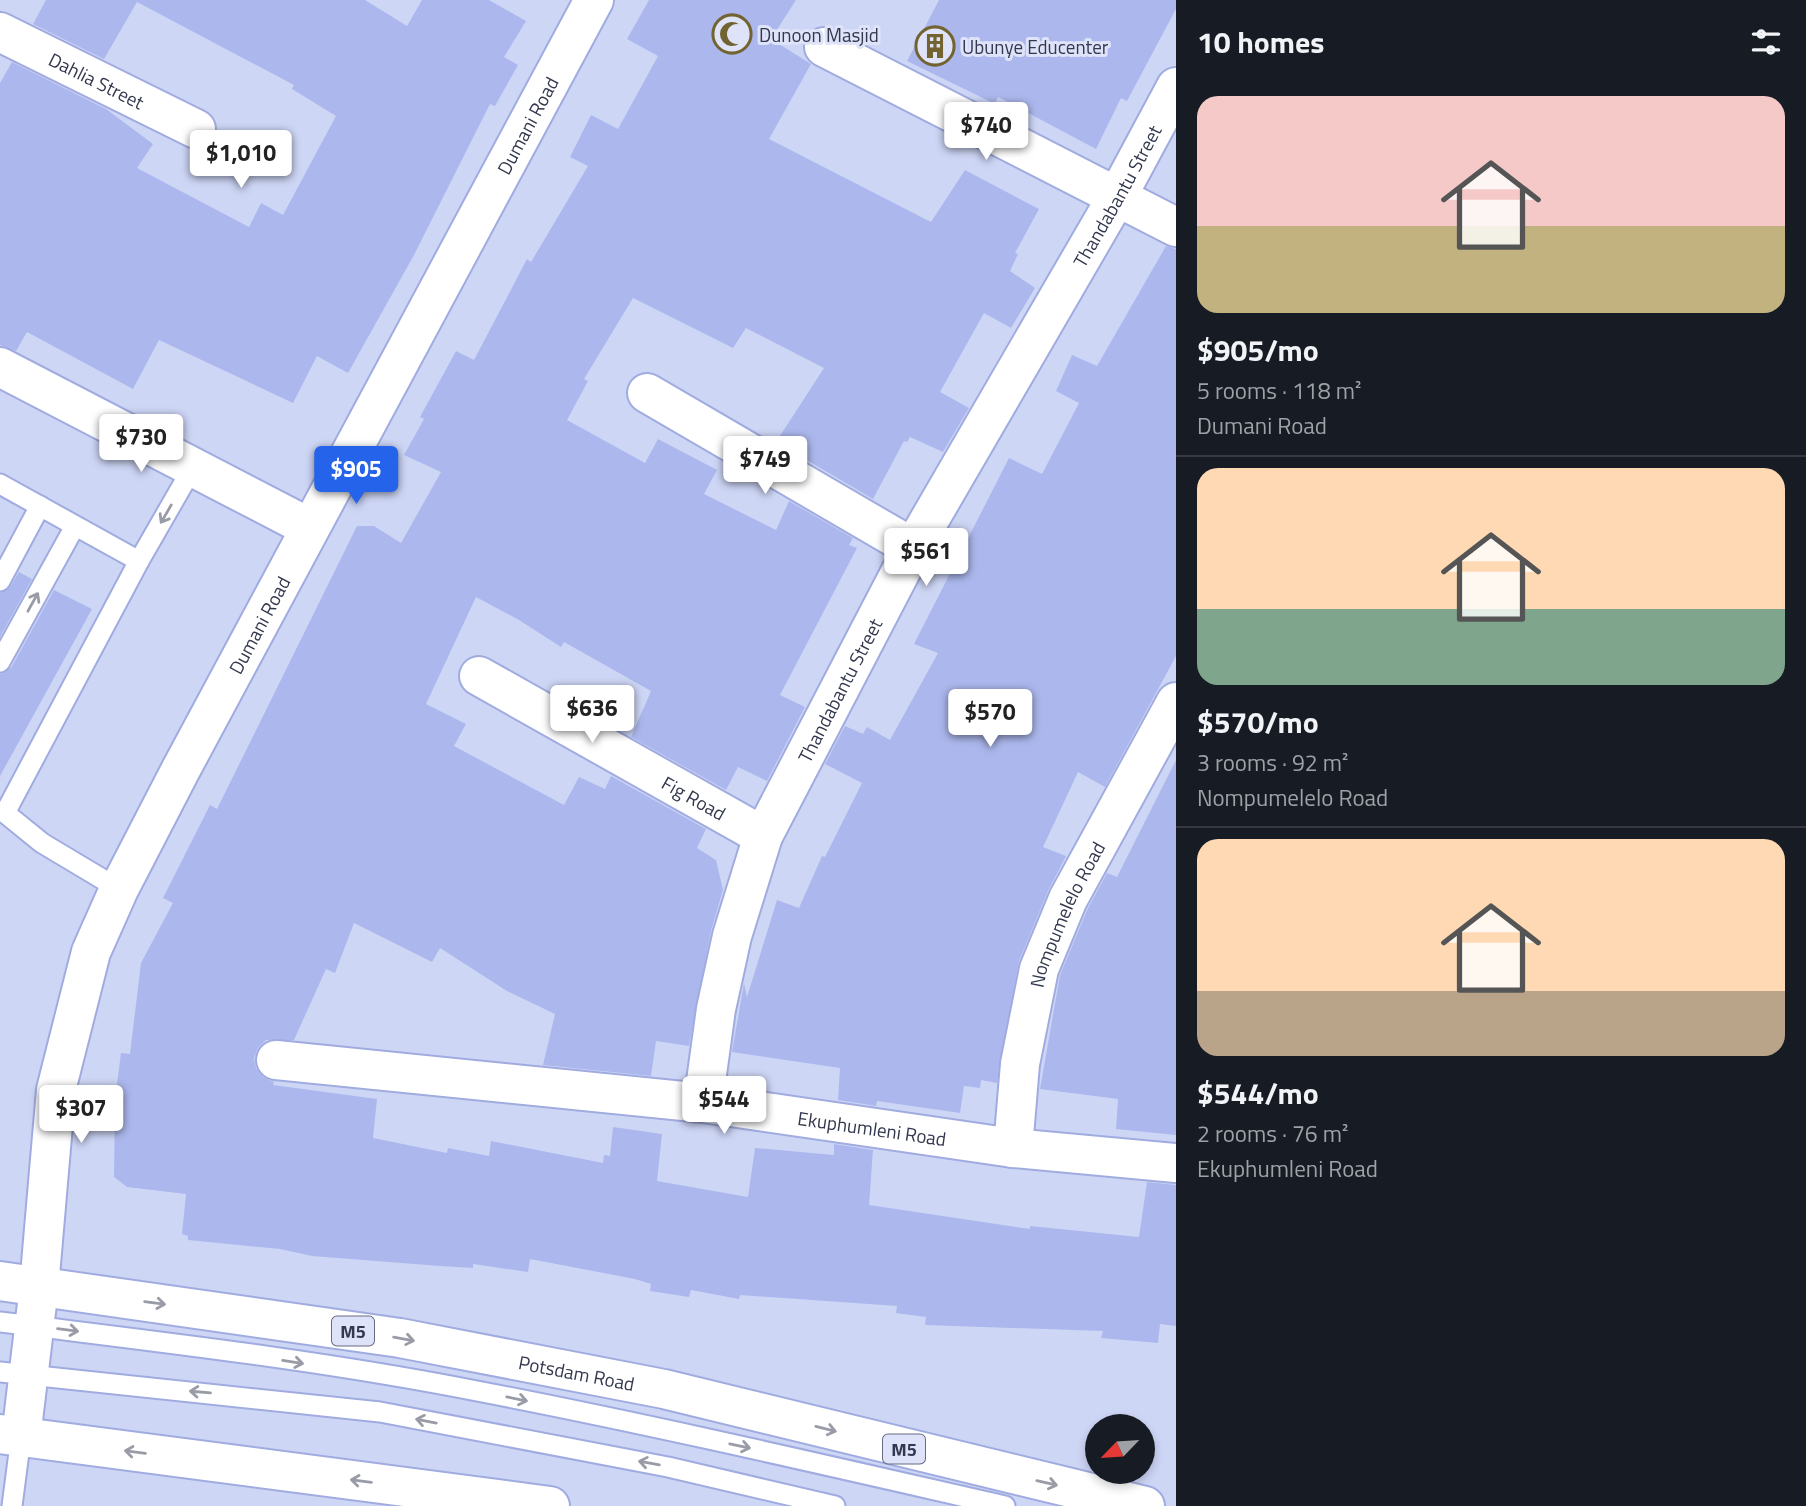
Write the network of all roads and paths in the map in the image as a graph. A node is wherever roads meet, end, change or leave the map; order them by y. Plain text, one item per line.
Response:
1 (594, 0) edge
2 (0, 32) edge
3 (824, 47) dead end
4 (1176, 87) edge
5 (196, 129) dead end
6 (1118, 195) junction
7 (1176, 227) edge
8 (0, 367) edge
9 (647, 393) dead end
10 (193, 467) junction
11 (2, 491) edge
12 (40, 506) junction
13 (75, 526) junction
14 (310, 528) junction
15 (913, 548) junction
16 (139, 561) junction
17 (0, 581) edge
18 (0, 662) edge
19 (480, 676) dead end
20 (1176, 702) edge
21 (5, 813) junction
22 (0, 833) edge
23 (763, 836) junction
24 (119, 889) junction
25 (276, 1060) dead end
26 (703, 1103) junction
27 (1013, 1148) junction
28 (1176, 1163) edge
29 (0, 1282) edge
30 (39, 1287) junction
31 (17, 1324) edge
32 (14, 1374) edge
33 (10, 1436) edge
34 (12, 1506) edge
35 (550, 1506) edge
36 (835, 1506) edge
37 (1005, 1506) edge
38 (1145, 1506) edge

1 - 14 street, Dumani Road
2 - 5 street, Dahlia Street
3 - 6 street
4 - 6 street, Thandabantu Street
6 - 7 street
6 - 15 street, Thandabantu Street
8 - 10 street
9 - 15 street
10 - 14 street
10 -> 16 lane
11 - 12 lane
12 - 13 lane
12 - 17 lane
13 - 16 lane
18 -> 13 lane
14 - 24 street, Dumani Road
15 - 23 street, Thandabantu Street
16 - 21 lane
19 - 23 street, Fig Road
20 - 27 street, Nompumelelo Road
21 - 22 lane
21 - 24 lane
23 - 26 street, Thandabantu Street
24 - 30 street, Dumani Road
25 - 26 street, Ekuphumleni Road
26 - 27 street, Ekuphumleni Road
27 - 28 street, Ekuphumleni Road
29 - 30 street, Potsdam Road / M5
30 - 31 street, Dumani Road
30 -> 38 street, Potsdam Road / M5
31 - 32 street, Dumani Road
31 -> 37 lane
32 - 33 street, Dumani Road
36 -> 32 lane
33 - 34 lane
35 -> 33 street

